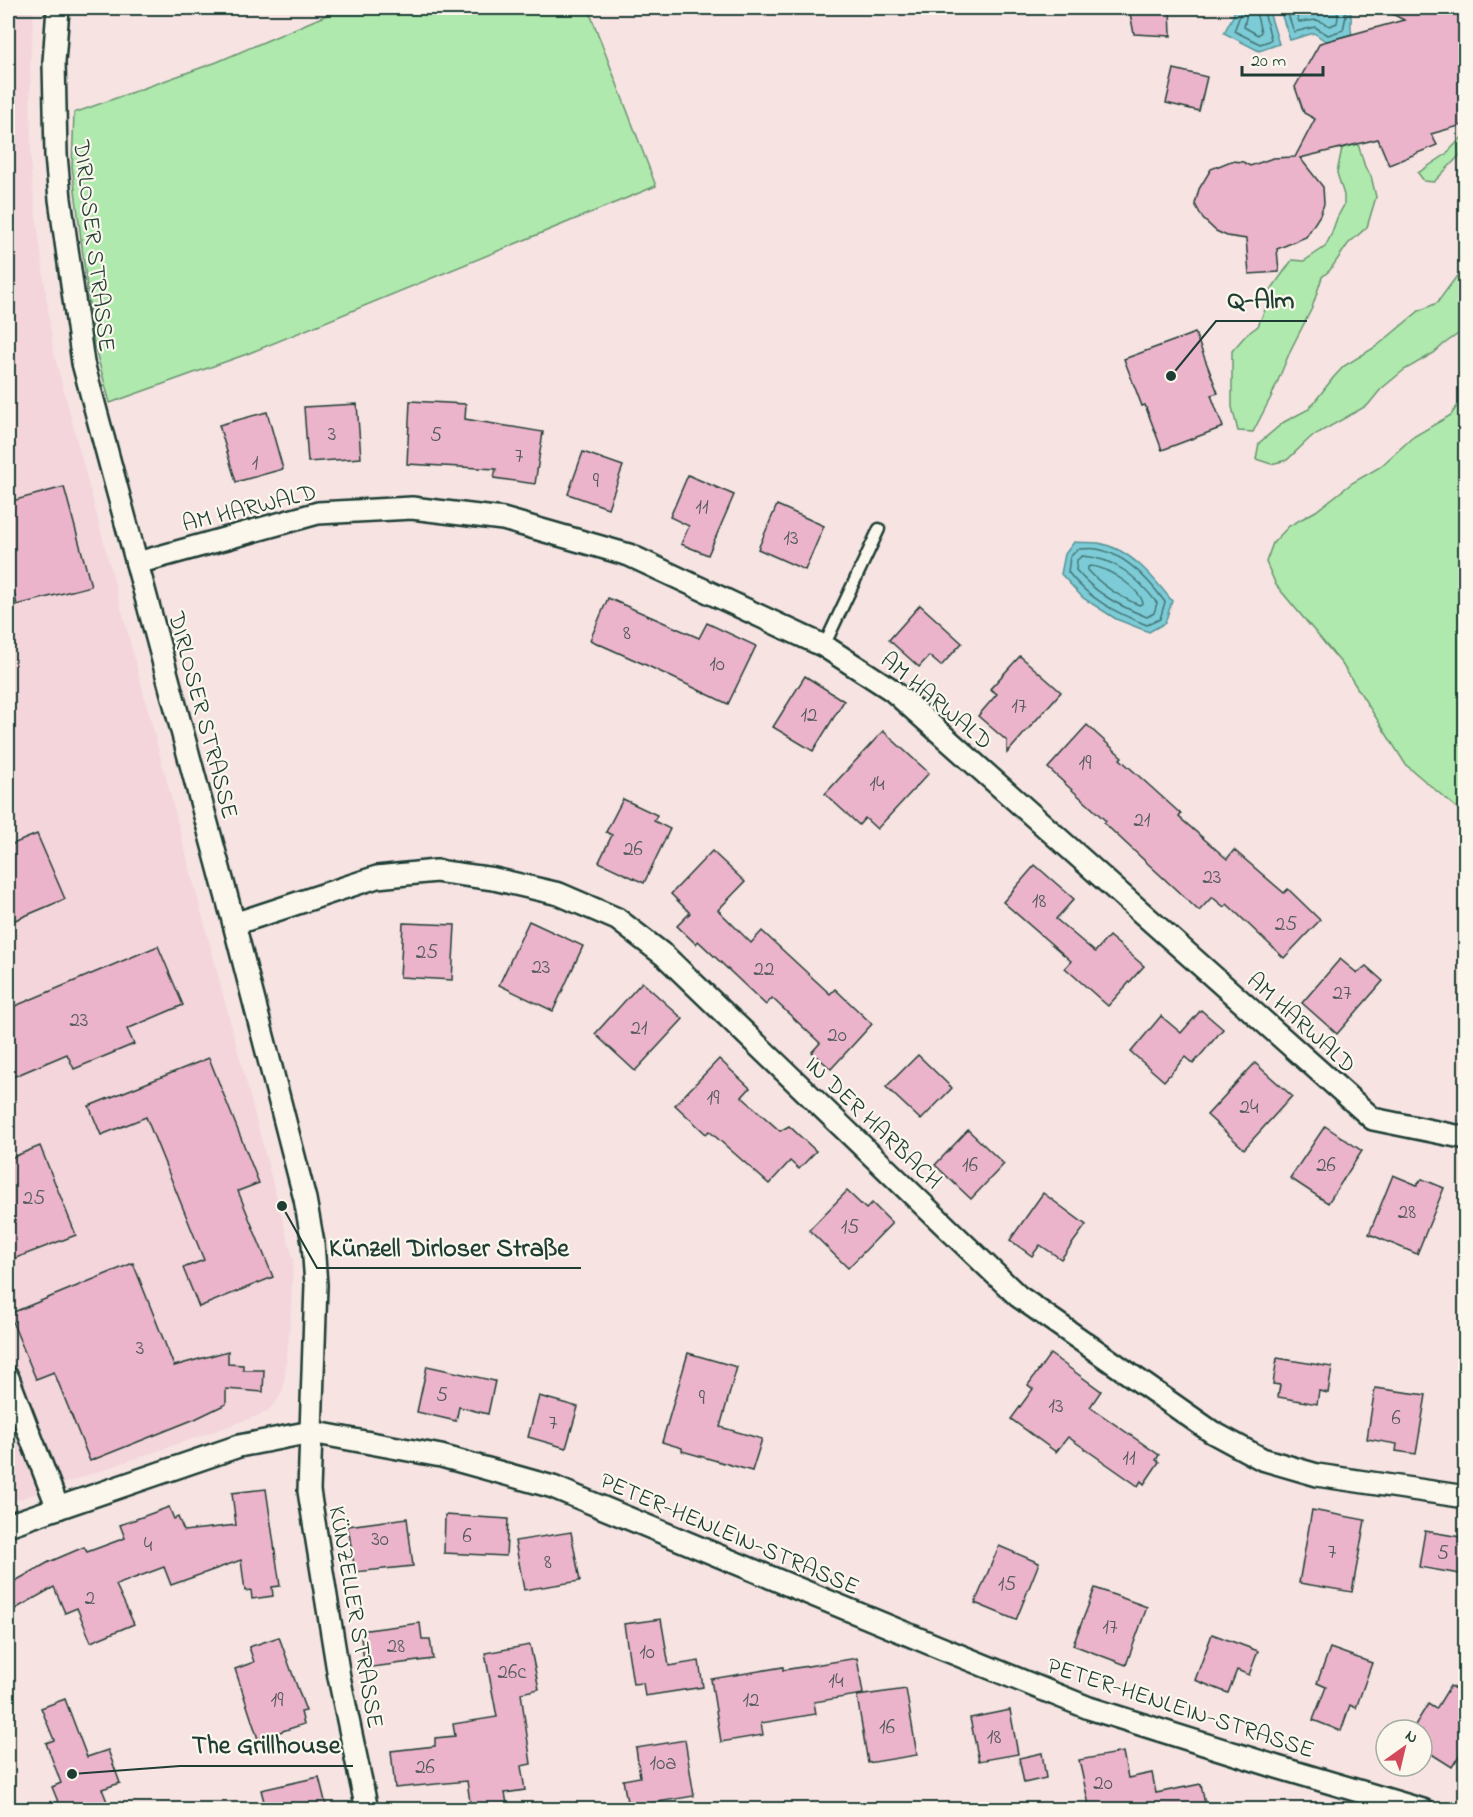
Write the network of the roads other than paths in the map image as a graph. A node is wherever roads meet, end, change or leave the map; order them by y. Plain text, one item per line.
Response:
1 (58, 8) edge
2 (879, 529) dead end
3 (137, 563) junction
4 (824, 646) junction
5 (234, 924) junction
6 (1466, 1138) edge
7 (8, 1378) edge
8 (311, 1432) junction
9 (1466, 1497) edge
10 (58, 1508) junction
11 (8, 1525) edge
12 (367, 1809) edge
13 (1423, 1809) edge

1 - 3 street, DIRLOSER STRASSE
2 - 4 lane
3 - 4 street, AM HARWALD
3 - 5 street, DIRLOSER STRASSE
4 - 6 street, AM HARWALD
5 - 8 street, DIRLOSER STRASSE
5 - 9 street, IN DER HARBACH
7 - 10 street
8 - 10 street, PETER-HENLEIN-STRASSE
8 - 12 street, KÜNZELLER STRASSE
8 - 13 street, PETER-HENLEIN-STRASSE
10 - 11 street, PETER-HENLEIN-STRASSE

